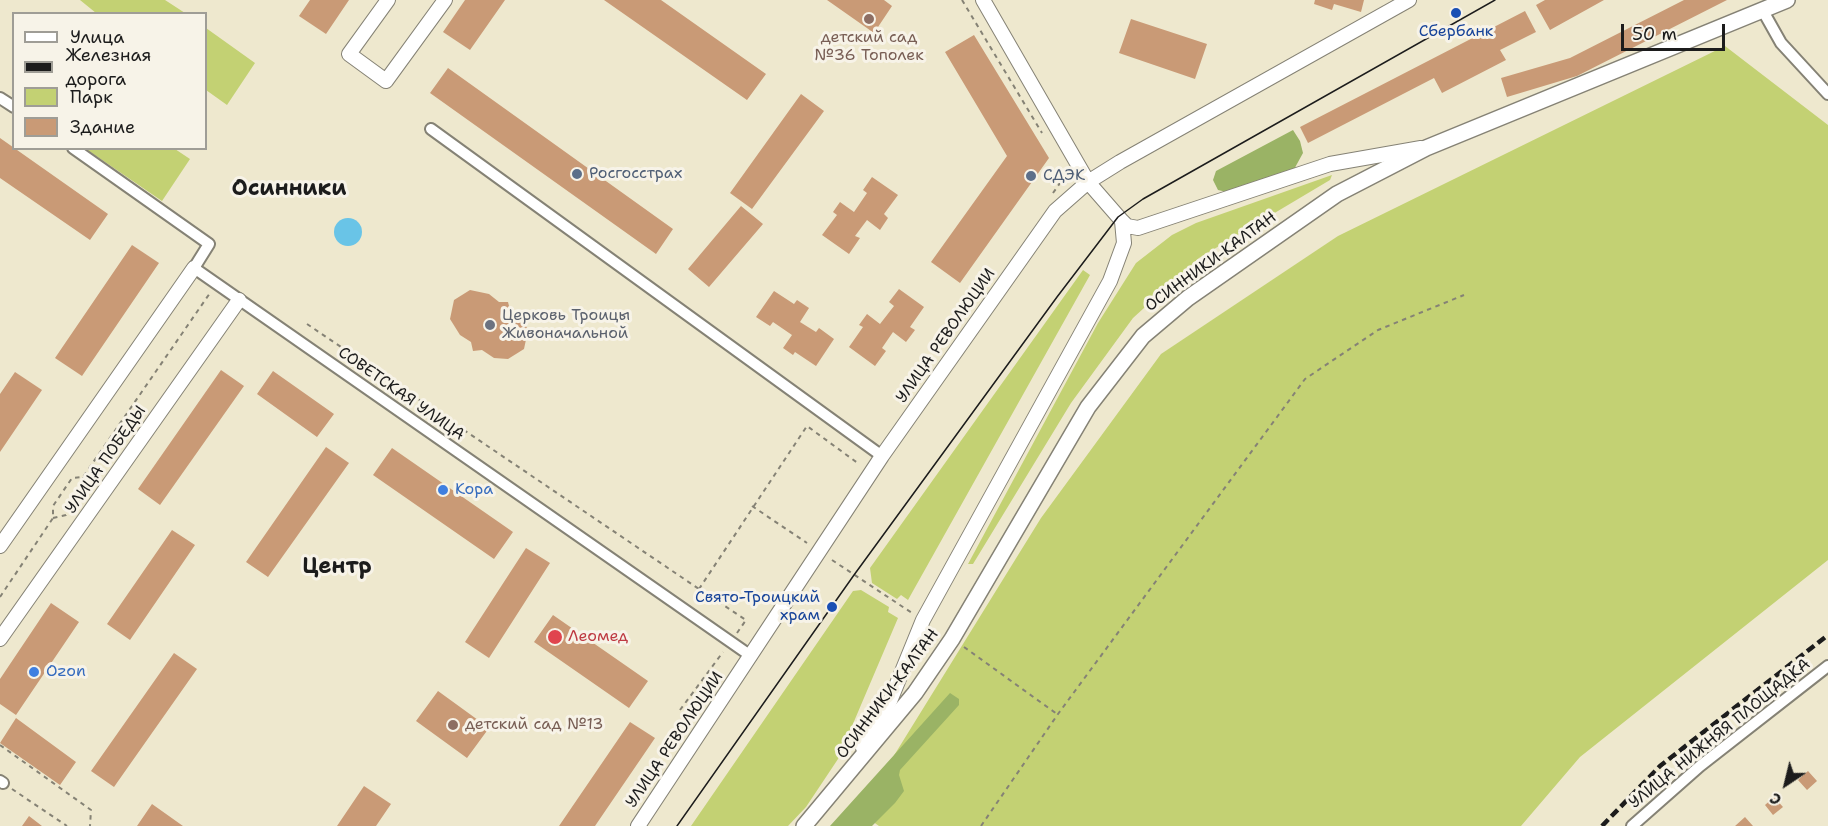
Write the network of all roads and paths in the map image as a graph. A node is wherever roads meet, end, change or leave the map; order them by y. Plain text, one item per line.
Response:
1 (388, 0) edge
2 (445, 0) edge
3 (962, 0) edge
4 (983, 0) edge
5 (1409, 0) edge
6 (1787, 0) edge
7 (1763, 11) junction
8 (1828, 94) edge
9 (430, 129) dead end
10 (1043, 134) dead end
11 (1426, 148) junction
12 (76, 150) edge
13 (1061, 164) dead end
14 (1088, 182) junction
15 (1053, 193) dead end
16 (1122, 222) junction
17 (194, 268) junction
18 (216, 283) junction
19 (1464, 295) dead end
20 (239, 300) junction
21 (307, 324) dead end
22 (878, 453) junction
23 (83, 477) junction
24 (752, 506) junction
25 (53, 518) junction
26 (0, 546) edge
27 (820, 552) junction
28 (699, 589) junction
29 (0, 597) edge
30 (923, 620) junction
31 (0, 639) edge
32 (952, 639) junction
33 (731, 642) junction
34 (750, 656) junction
35 (1828, 666) edge
36 (680, 710) dead end
37 (1058, 714) junction
38 (0, 745) edge
39 (847, 777) junction
40 (1, 782) edge
41 (67, 826) edge
42 (90, 826) edge
43 (638, 826) edge
44 (804, 826) edge
45 (981, 826) edge
46 (1632, 826) edge

1 - 2 street
3 - 10 path
4 - 14 street
5 - 14 street, УЛИЦА РЕВОЛЮЦИИ
6 - 7 main road, ОСИННИКИ-КАЛТАН
7 - 8 street
7 - 11 main road, ОСИННИКИ-КАЛТАН
9 - 22 street
11 - 16 street
11 - 32 main road, ОСИННИКИ-КАЛТАН
12 - 17 street
13 - 15 path
14 - 16 street
14 - 22 street, УЛИЦА РЕВОЛЮЦИИ
16 - 30 street
17 - 18 street, СОВЕТСКАЯ УЛИЦА
17 - 26 street
18 - 20 street, СОВЕТСКАЯ УЛИЦА
18 - 23 path
19 - 37 path
20 - 31 street, УЛИЦА ПОБЕДЫ
20 - 33 street, СОВЕТСКАЯ УЛИЦА
21 - 28 path
22 - 24 path
22 - 27 street, УЛИЦА РЕВОЛЮЦИИ
23 - 25 path
23 - 25 path
24 - 27 path
24 - 28 path
25 - 29 path
27 - 30 path
27 - 34 street, УЛИЦА РЕВОЛЮЦИИ
28 - 33 path
30 - 39 street
32 - 37 path
32 - 39 main road, ОСИННИКИ-КАЛТАН
33 - 34 street, СОВЕТСКАЯ УЛИЦА
33 - 36 path
34 - 43 street, УЛИЦА РЕВОЛЮЦИИ
35 - 46 street, УЛИЦА НИЖНЯЯ ПЛОЩАДКА
37 - 45 path
38 - 42 path
39 - 44 main road, ОСИННИКИ-КАЛТАН
40 - 41 path

